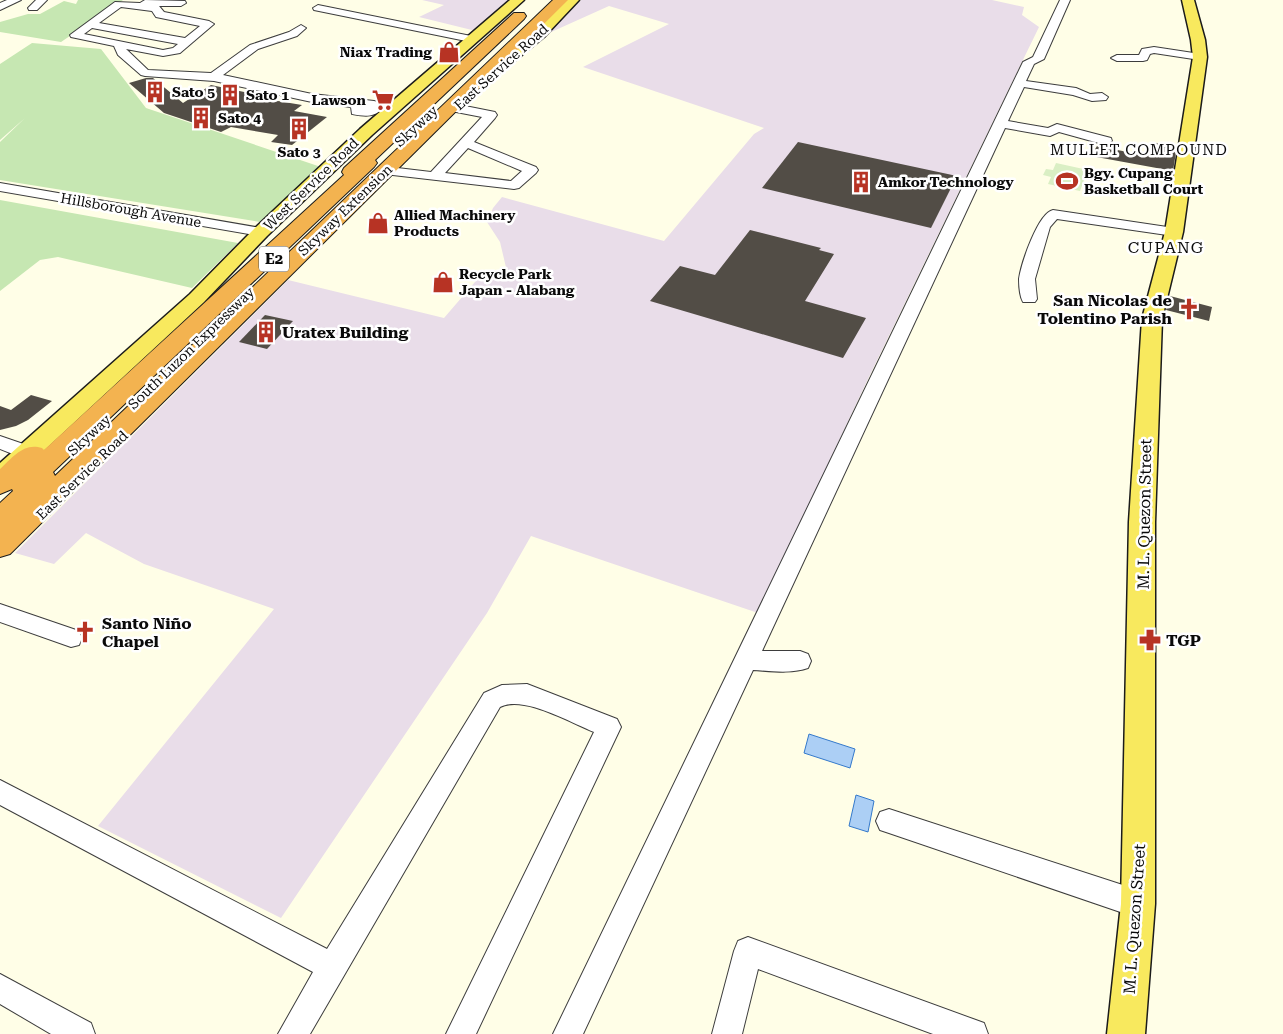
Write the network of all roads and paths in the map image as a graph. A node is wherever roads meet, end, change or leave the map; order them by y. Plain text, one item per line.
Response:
1 (16, 0) edge
2 (42, 0) edge
3 (518, 0) edge
4 (535, 0) edge
5 (543, 0) edge
6 (548, 0) edge
7 (556, 0) edge
8 (561, 0) edge
9 (573, 0) edge
10 (1060, 0) edge
11 (1188, 0) edge
12 (181, 3) dead end
13 (158, 5) junction
14 (0, 7) edge
15 (33, 8) dead end
16 (318, 8) dead end
17 (105, 14) junction
18 (121, 16) dead end
19 (146, 19) dead end
20 (91, 24) junction
21 (301, 28) dead end
22 (201, 30) junction
23 (471, 39) junction
24 (187, 42) junction
25 (121, 48) junction
26 (1200, 57) junction
27 (1117, 58) dead end
28 (214, 77) junction
29 (1019, 83) junction
30 (1102, 97) dead end
31 (455, 108) junction
32 (382, 111) junction
33 (1001, 124) junction
34 (1106, 141) dead end
35 (466, 143) junction
36 (389, 171) junction
37 (434, 177) junction
38 (0, 187) edge
39 (261, 232) junction
40 (1174, 232) junction
41 (1029, 299) dead end
42 (0, 442) edge
43 (11, 463) edge
44 (0, 484) edge
45 (0, 498) edge
46 (0, 507) edge
47 (0, 519) edge
48 (0, 530) edge
49 (0, 546) edge
50 (0, 555) edge
51 (0, 613) edge
52 (71, 638) dead end
53 (746, 660) junction
54 (800, 661) dead end
55 (0, 792) edge
56 (889, 821) dead end
57 (1138, 904) junction
58 (332, 966) junction
59 (0, 988) edge
60 (80, 1034) edge
61 (293, 1034) edge
62 (462, 1034) edge
63 (568, 1034) edge
64 (727, 1034) edge
65 (972, 1034) edge
66 (1126, 1034) edge

1 - 14 street
2 - 15 street
3 - 23 main road, West Service Road
4 - 44 highway, Skyway Extension / E2
4 - 45 highway, South Luzon Expressway / E2
5 - 46 highway, Skyway / E2
6 - 47 highway, Skyway / E2
7 - 48 highway, South Luzon Expressway / E2
8 - 49 highway, Skyway Extension / E2
9 - 31 main road, East Service Road
10 - 29 street
11 - 26 main road, M. L. Quezon Street
12 - 13 street
13 - 17 street
13 - 22 street
16 - 23 street
17 - 18 street
17 - 20 street
19 - 22 street
20 - 24 street
20 - 25 street
21 - 28 street
22 - 24 street
23 - 32 main road, West Service Road
24 - 25 street
25 - 28 street
26 - 27 street
26 - 40 main road, M. L. Quezon Street
28 - 32 street
29 - 30 street
29 - 33 street
31 - 35 street
31 - 36 main road, East Service Road
32 - 39 main road, West Service Road
33 - 34 street
33 - 53 street
35 - 37 street
35 - 37 street
36 - 37 street
36 - 50 main road, East Service Road
38 - 39 street, Hillsborough Avenue
39 - 43 main road, West Service Road
40 - 41 street
40 - 57 main road, M. L. Quezon Street
42 - 43 street
51 - 52 street
53 - 54 street
53 - 63 street
55 - 58 street
56 - 57 street
57 - 66 main road, M. L. Quezon Street
58 - 61 street
58 - 62 street
59 - 60 street
64 - 65 street

